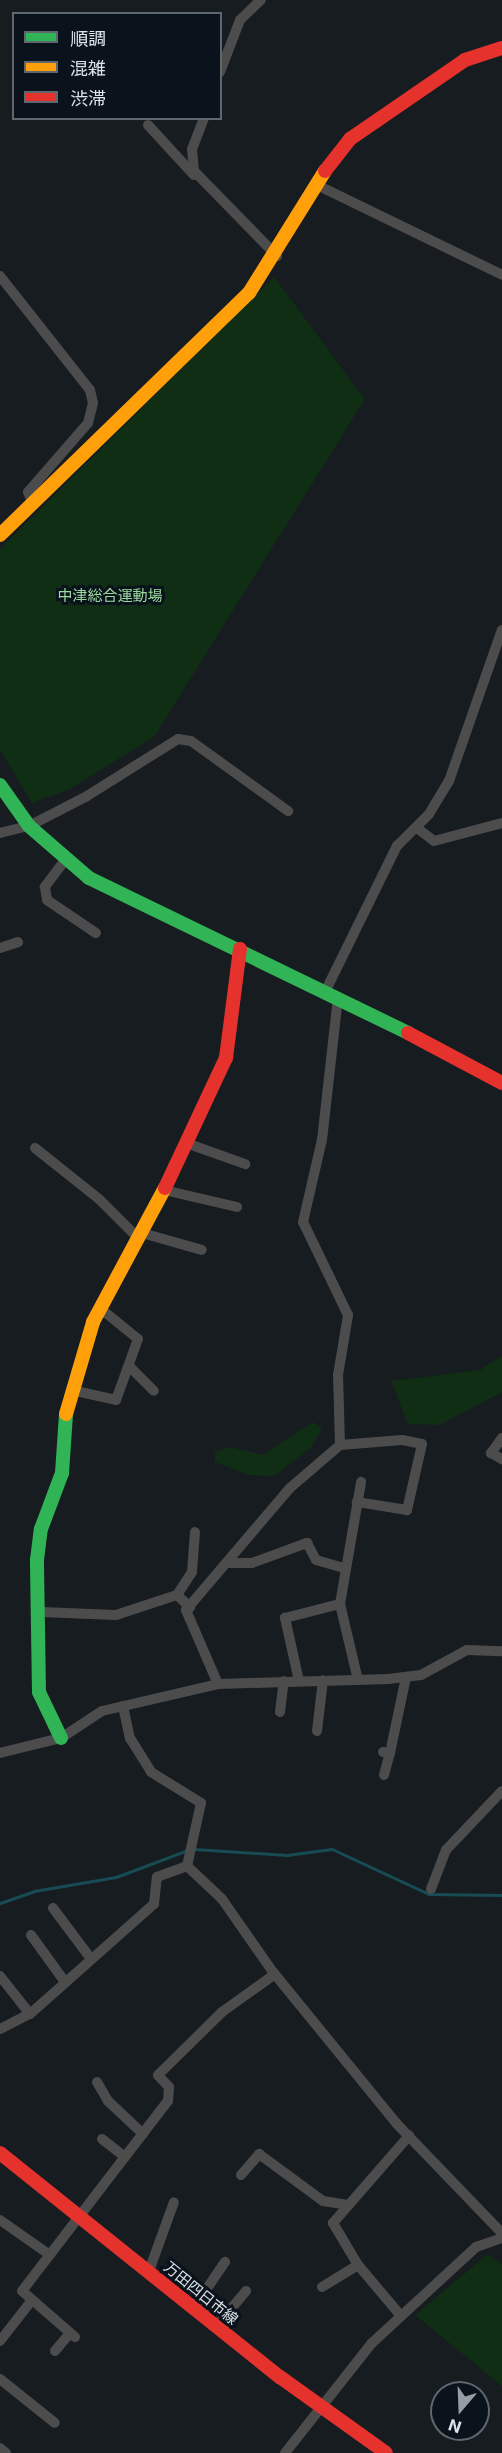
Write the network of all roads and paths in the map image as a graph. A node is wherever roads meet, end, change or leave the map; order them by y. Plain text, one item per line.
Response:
1 (261, 0) edge
2 (502, 48) edge
3 (222, 67) edge
4 (203, 120) edge
5 (148, 124) dead end
6 (200, 181) junction
7 (315, 184) junction
8 (278, 256) junction
9 (502, 275) edge
10 (0, 276) edge
11 (33, 504) junction
12 (0, 536) edge
13 (502, 630) edge
14 (0, 785) edge
15 (288, 811) dead end
16 (502, 823) edge
17 (29, 826) junction
18 (417, 828) junction
19 (0, 833) edge
20 (65, 860) junction
21 (96, 933) dead end
22 (18, 942) dead end
23 (0, 948) edge
24 (240, 949) junction
25 (332, 993) junction
26 (502, 1083) edge
27 (186, 1143) junction
28 (35, 1148) dead end
29 (245, 1164) dead end
30 (164, 1190) junction
31 (237, 1207) dead end
32 (140, 1236) junction
33 (202, 1250) dead end
34 (100, 1308) junction
35 (129, 1365) junction
36 (71, 1390) junction
37 (154, 1391) dead end
38 (502, 1438) edge
39 (340, 1445) junction
40 (502, 1459) edge
41 (361, 1482) dead end
42 (357, 1502) junction
43 (195, 1532) dead end
44 (228, 1563) junction
45 (344, 1568) junction
46 (177, 1595) junction
47 (340, 1604) junction
48 (190, 1607) junction
49 (41, 1612) junction
50 (502, 1651) edge
51 (406, 1677) junction
52 (323, 1680) junction
53 (358, 1680) junction
54 (284, 1681) junction
55 (299, 1681) junction
56 (218, 1684) junction
57 (123, 1706) junction
58 (280, 1713) dead end
59 (317, 1731) dead end
60 (61, 1738) junction
61 (0, 1753) edge
62 (384, 1775) dead end
63 (502, 1791) edge
64 (187, 1866) junction
65 (431, 1888) dead end
66 (53, 1908) dead end
67 (31, 1935) dead end
68 (91, 1959) junction
69 (275, 1974) junction
70 (0, 1976) edge
71 (65, 1982) junction
72 (30, 2014) junction
73 (0, 2029) edge
74 (98, 2082) dead end
75 (143, 2134) junction
76 (409, 2136) junction
77 (102, 2139) dead end
78 (0, 2153) edge
79 (125, 2157) junction
80 (241, 2175) dead end
81 (174, 2202) dead end
82 (348, 2205) junction
83 (80, 2217) junction
84 (0, 2220) edge
85 (502, 2233) edge
86 (502, 2238) edge
87 (50, 2255) junction
88 (225, 2262) dead end
89 (358, 2265) junction
90 (149, 2271) junction
91 (322, 2287) dead end
92 (246, 2290) dead end
93 (32, 2300) junction
94 (192, 2309) junction
95 (401, 2316) junction
96 (216, 2327) junction
97 (0, 2341) edge
98 (55, 2351) dead end
99 (0, 2379) edge
100 (321, 2409) junction
101 (55, 2423) dead end
102 (0, 2448) edge
103 (6, 2453) edge
104 (285, 2453) edge
105 (386, 2453) edge

1 - 3 street
2 - 7 street
4 - 6 street
5 - 6 street
6 - 8 street
7 - 8 street
7 - 9 street
8 - 11 street
10 - 11 street
11 - 12 street
13 - 18 street
14 - 17 street
15 - 17 street
16 - 18 street
17 - 19 street
17 - 20 street
18 - 25 street
20 - 21 street
20 - 24 street
22 - 23 street
24 - 25 street
24 - 27 street
25 - 26 street
25 - 39 street
27 - 29 street
27 - 30 street
28 - 32 street
30 - 31 street
30 - 32 street
32 - 33 street
32 - 34 street
34 - 35 street
34 - 36 street
35 - 36 street
35 - 37 street
36 - 49 street
38 - 40 street
39 - 42 street
39 - 44 street
41 - 42 street
42 - 45 street
43 - 46 street
44 - 45 street
44 - 48 street
45 - 47 street
46 - 48 street
46 - 49 street
47 - 53 street
47 - 55 street
48 - 56 street
49 - 60 street
50 - 51 street
51 - 53 street
51 - 62 street
52 - 53 street
52 - 55 street
52 - 59 street
54 - 55 street
54 - 56 street
54 - 58 street
56 - 57 street
57 - 60 street
57 - 64 street
60 - 61 street
63 - 65 street
64 - 68 street
64 - 69 street
66 - 68 street
67 - 71 street
68 - 71 street
69 - 75 street
69 - 76 street
70 - 72 street
71 - 72 street
72 - 73 street
74 - 75 street
75 - 79 street
76 - 82 street
76 - 85 street
77 - 79 street
78 - 83 street, 万田四日市線
79 - 83 street
80 - 82 street
81 - 90 street
82 - 89 street
83 - 87 street
83 - 90 street, 万田四日市線
84 - 87 street
86 - 95 street
87 - 93 street
88 - 94 street
89 - 91 street
89 - 95 street
90 - 94 street, 万田四日市線
92 - 96 street
93 - 97 street
93 - 98 street
94 - 96 street, 万田四日市線
95 - 100 street
96 - 100 street, 万田四日市線
99 - 101 street
100 - 104 street
100 - 105 street, 万田四日市線
102 - 103 street

